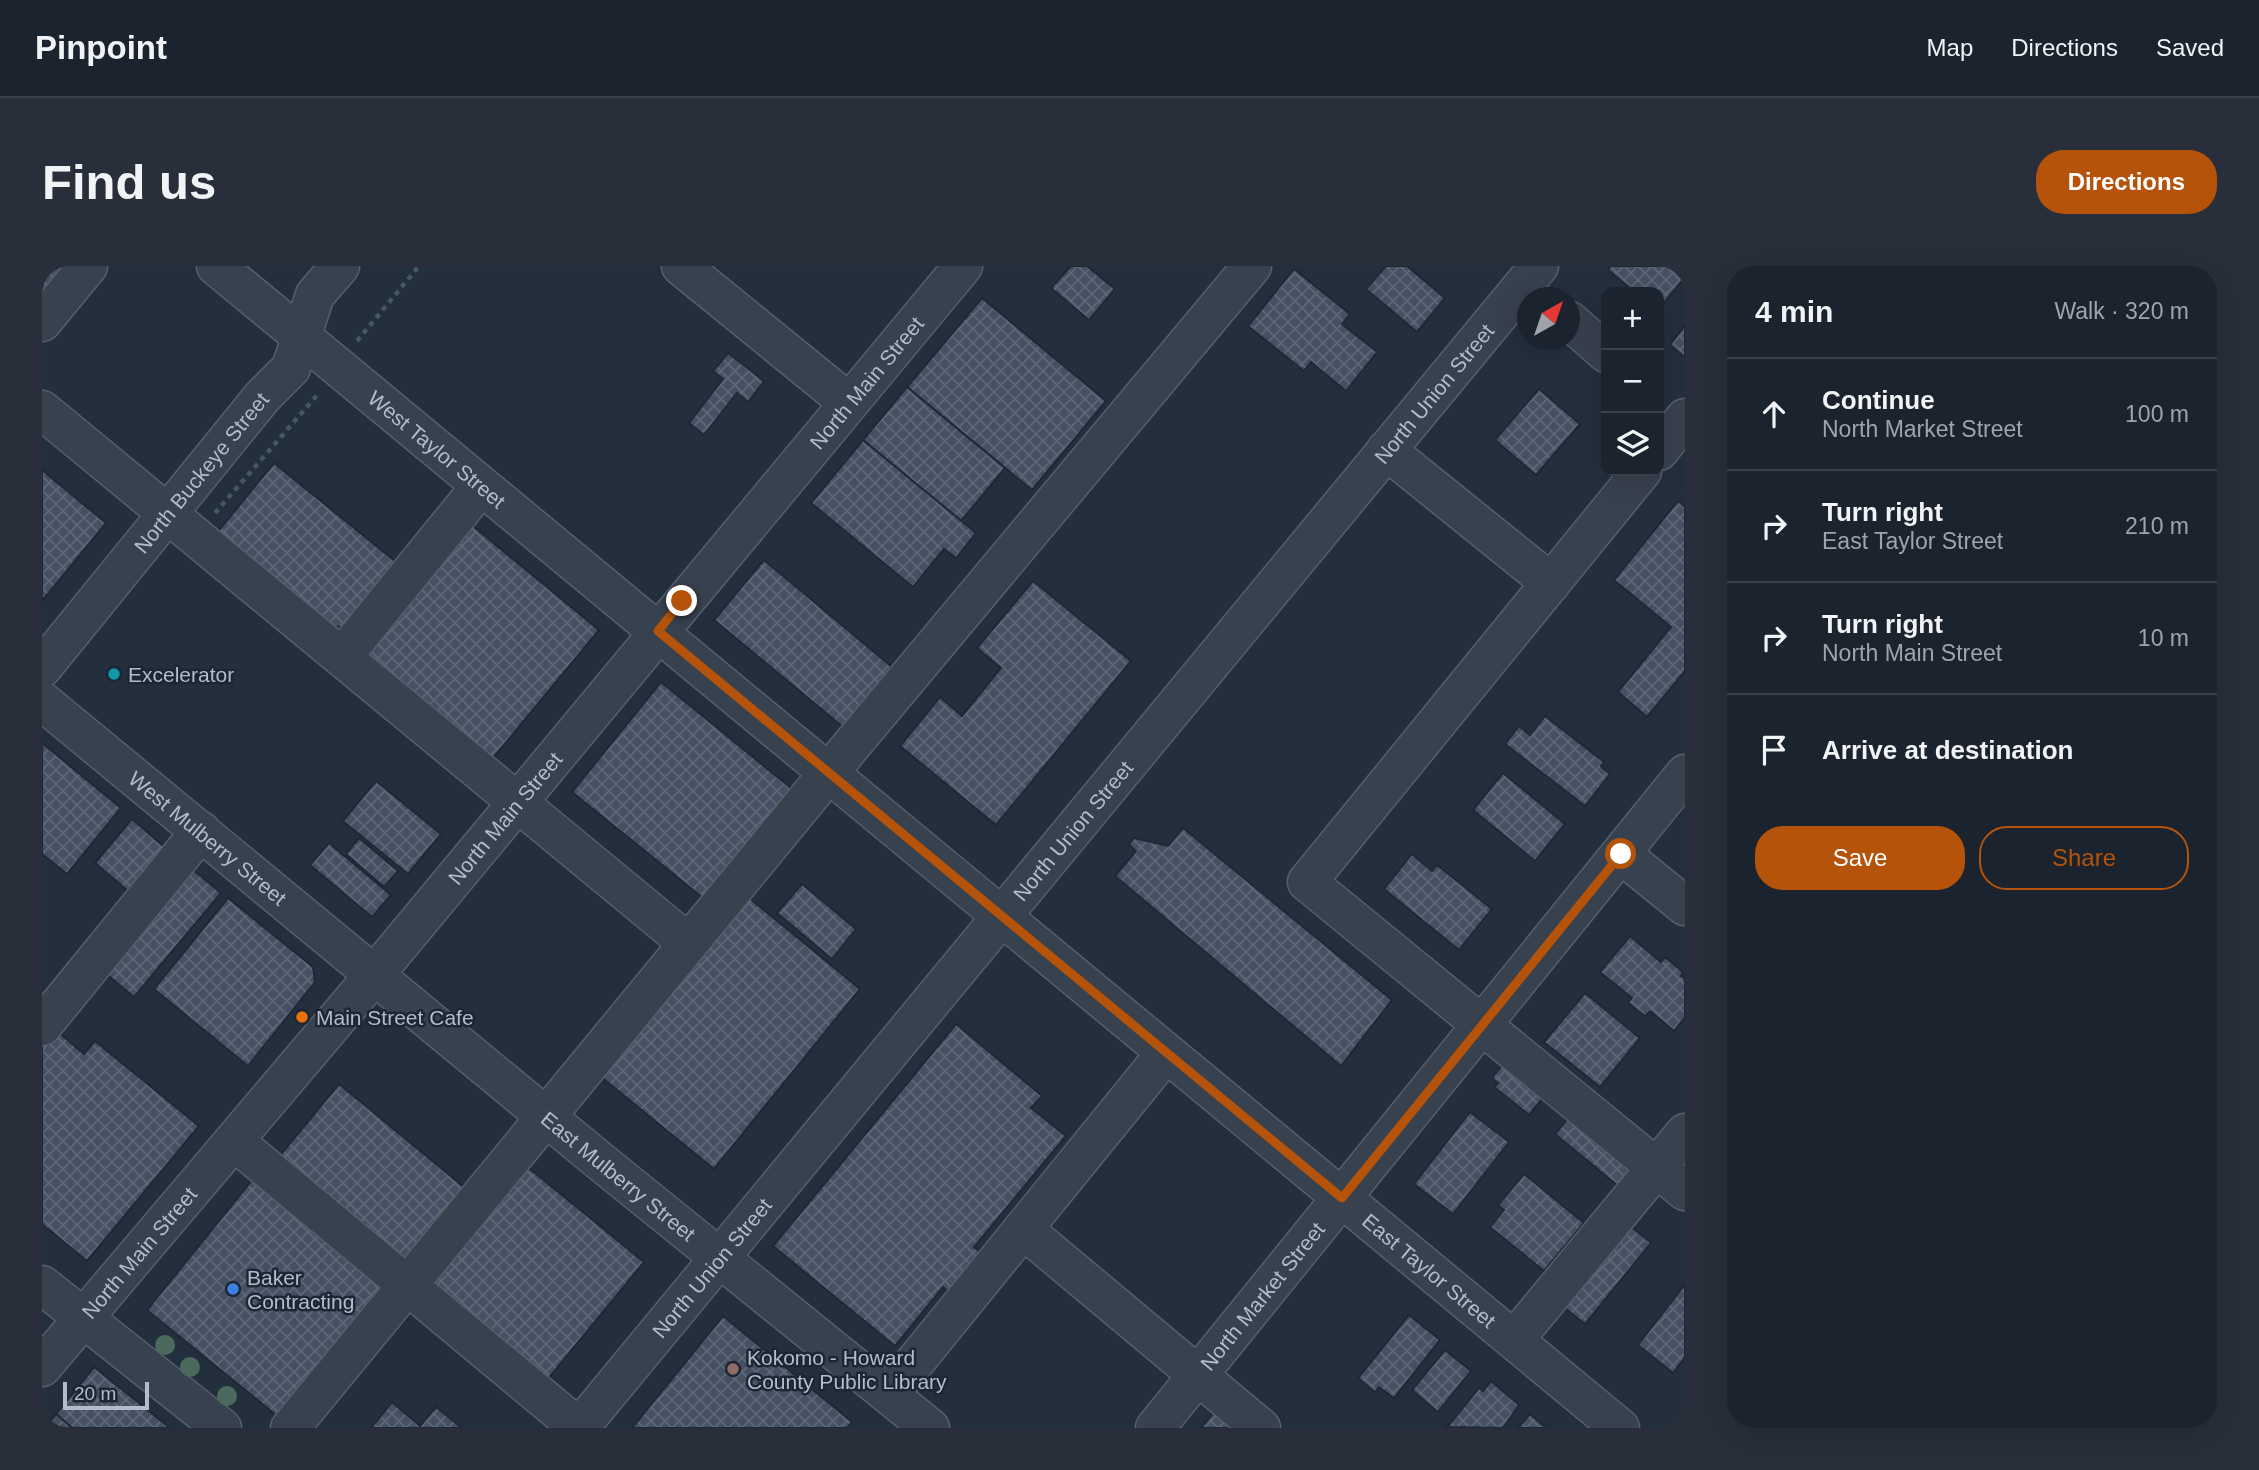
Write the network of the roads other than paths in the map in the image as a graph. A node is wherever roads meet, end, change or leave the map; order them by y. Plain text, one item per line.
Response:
1 (88, 266) edge
2 (216, 266) edge
3 (340, 266) edge
4 (681, 266) edge
5 (962, 266) edge
6 (1252, 266) edge
7 (1527, 278) edge
8 (42, 322) edge
9 (1580, 330) edge
10 (303, 338) junction
11 (1604, 350) edge
12 (1664, 401) edge
13 (848, 402) junction
14 (42, 410) edge
15 (1685, 419) edge
16 (1664, 445) edge
17 (1386, 450) junction
18 (1639, 476) edge
19 (481, 486) junction
20 (181, 524) junction
21 (1551, 583) junction
22 (658, 631) junction
23 (342, 657) junction
24 (42, 668) edge
25 (42, 701) edge
26 (830, 772) junction
27 (1685, 774) edge
28 (517, 802) junction
29 (201, 831) junction
30 (1621, 854) junction
31 (1685, 906) edge
32 (1003, 916) junction
33 (688, 943) junction
34 (375, 974) junction
35 (42, 1026) edge
36 (1482, 1026) junction
37 (1166, 1053) junction
38 (546, 1116) junction
39 (1685, 1133) edge
40 (234, 1141) junction
41 (1671, 1179) edge
42 (1342, 1198) junction
43 (1023, 1229) junction
44 (719, 1256) junction
45 (42, 1285) edge
46 (407, 1285) junction
47 (83, 1318) junction
48 (1514, 1340) junction
49 (42, 1367) edge
50 (1198, 1376) junction
51 (889, 1394) junction
52 (222, 1428) edge
53 (290, 1428) edge
54 (579, 1428) edge
55 (930, 1428) edge
56 (1155, 1428) edge
57 (1261, 1428) edge
58 (1620, 1428) edge

1 - 8 street
2 - 10 street, West Taylor Street
3 - 10 street, North Buckeye Street
4 - 13 street
5 - 13 street, North Main Street
6 - 26 street
7 - 17 street, North Union Street
9 - 11 street
10 - 19 street, West Taylor Street
10 - 20 street, North Buckeye Street
12 - 15 street
13 - 22 street, North Main Street
14 - 20 street
15 - 16 street
17 - 21 street
17 - 32 street, North Union Street
18 - 21 street
19 - 22 street, West Taylor Street
19 - 23 street
20 - 23 street
20 - 24 street, North Buckeye Street
21 - 36 street
22 - 26 street, East Taylor Street
22 - 28 street, North Main Street
23 - 28 street
25 - 29 street, West Mulberry Street
26 - 32 street, East Taylor Street
26 - 33 street
27 - 30 street, North Market Street
28 - 33 street
28 - 34 street, North Main Street
29 - 34 street, West Mulberry Street
29 - 35 street
30 - 31 street
30 - 36 street, North Market Street
32 - 37 street, East Taylor Street
32 - 44 street, North Union Street
33 - 38 street
34 - 38 street, East Mulberry Street
34 - 40 street, North Main Street
36 - 41 street
36 - 42 street, North Market Street
37 - 42 street, East Taylor Street
37 - 43 street
38 - 44 street, East Mulberry Street
38 - 46 street
39 - 41 street
40 - 46 street
40 - 47 street, North Main Street
41 - 48 street
42 - 48 street, East Taylor Street
42 - 50 street, North Market Street
43 - 50 street
43 - 51 street
44 - 51 street, East Mulberry Street
44 - 54 street, North Union Street
45 - 47 street
46 - 53 street
46 - 54 street
47 - 49 street, North Main Street
47 - 52 street
48 - 58 street, East Taylor Street
50 - 56 street, North Market Street
50 - 57 street
51 - 55 street, East Mulberry Street

